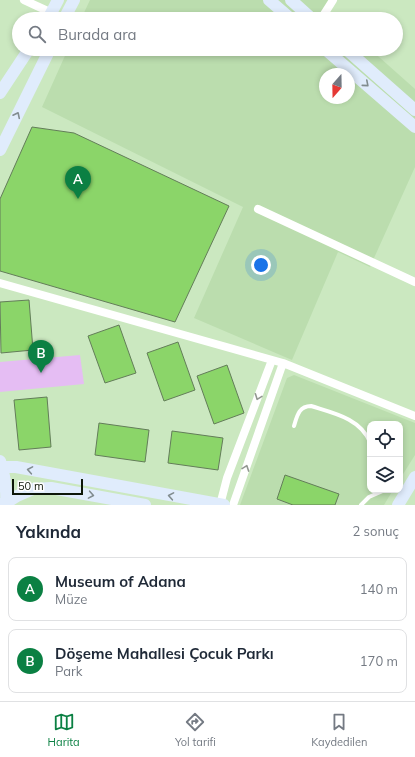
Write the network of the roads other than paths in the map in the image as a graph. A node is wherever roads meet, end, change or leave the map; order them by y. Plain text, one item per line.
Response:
1 (24, 0) edge
2 (58, 0) edge
3 (74, 0) edge
4 (269, 0) edge
5 (290, 0) edge
6 (333, 0) edge
7 (44, 12) edge
8 (52, 12) edge
9 (68, 12) edge
10 (283, 12) edge
11 (304, 12) edge
12 (325, 12) edge
13 (24, 56) edge
14 (47, 56) edge
15 (334, 56) edge
16 (354, 56) edge
17 (0, 93) edge
18 (415, 110) edge
19 (415, 126) edge
20 (0, 150) edge
21 (258, 209) dead end
22 (415, 282) edge
23 (0, 283) edge
24 (272, 360) junction
25 (283, 363) junction
26 (415, 416) edge
27 (294, 426) dead end
28 (367, 437) edge
29 (1, 465) edge
30 (415, 477) edge
31 (378, 493) edge
32 (4, 504) edge
33 (145, 505) edge
34 (220, 505) edge
35 (224, 505) edge
36 (232, 505) edge
37 (362, 505) edge
38 (398, 505) edge

1 - 7 street
2 - 8 street
3 - 9 street
4 - 10 street
5 - 11 street
6 - 12 street
13 - 17 street
20 -> 14 street
15 -> 19 street
16 - 18 street
21 - 22 street
23 - 24 street
24 - 25 street
24 -> 34 street
25 - 26 street
36 -> 25 street
27 - 28 lane
29 - 32 street
34 -> 29 street
30 - 38 street
31 - 37 lane
32 -> 33 street
34 - 35 street

